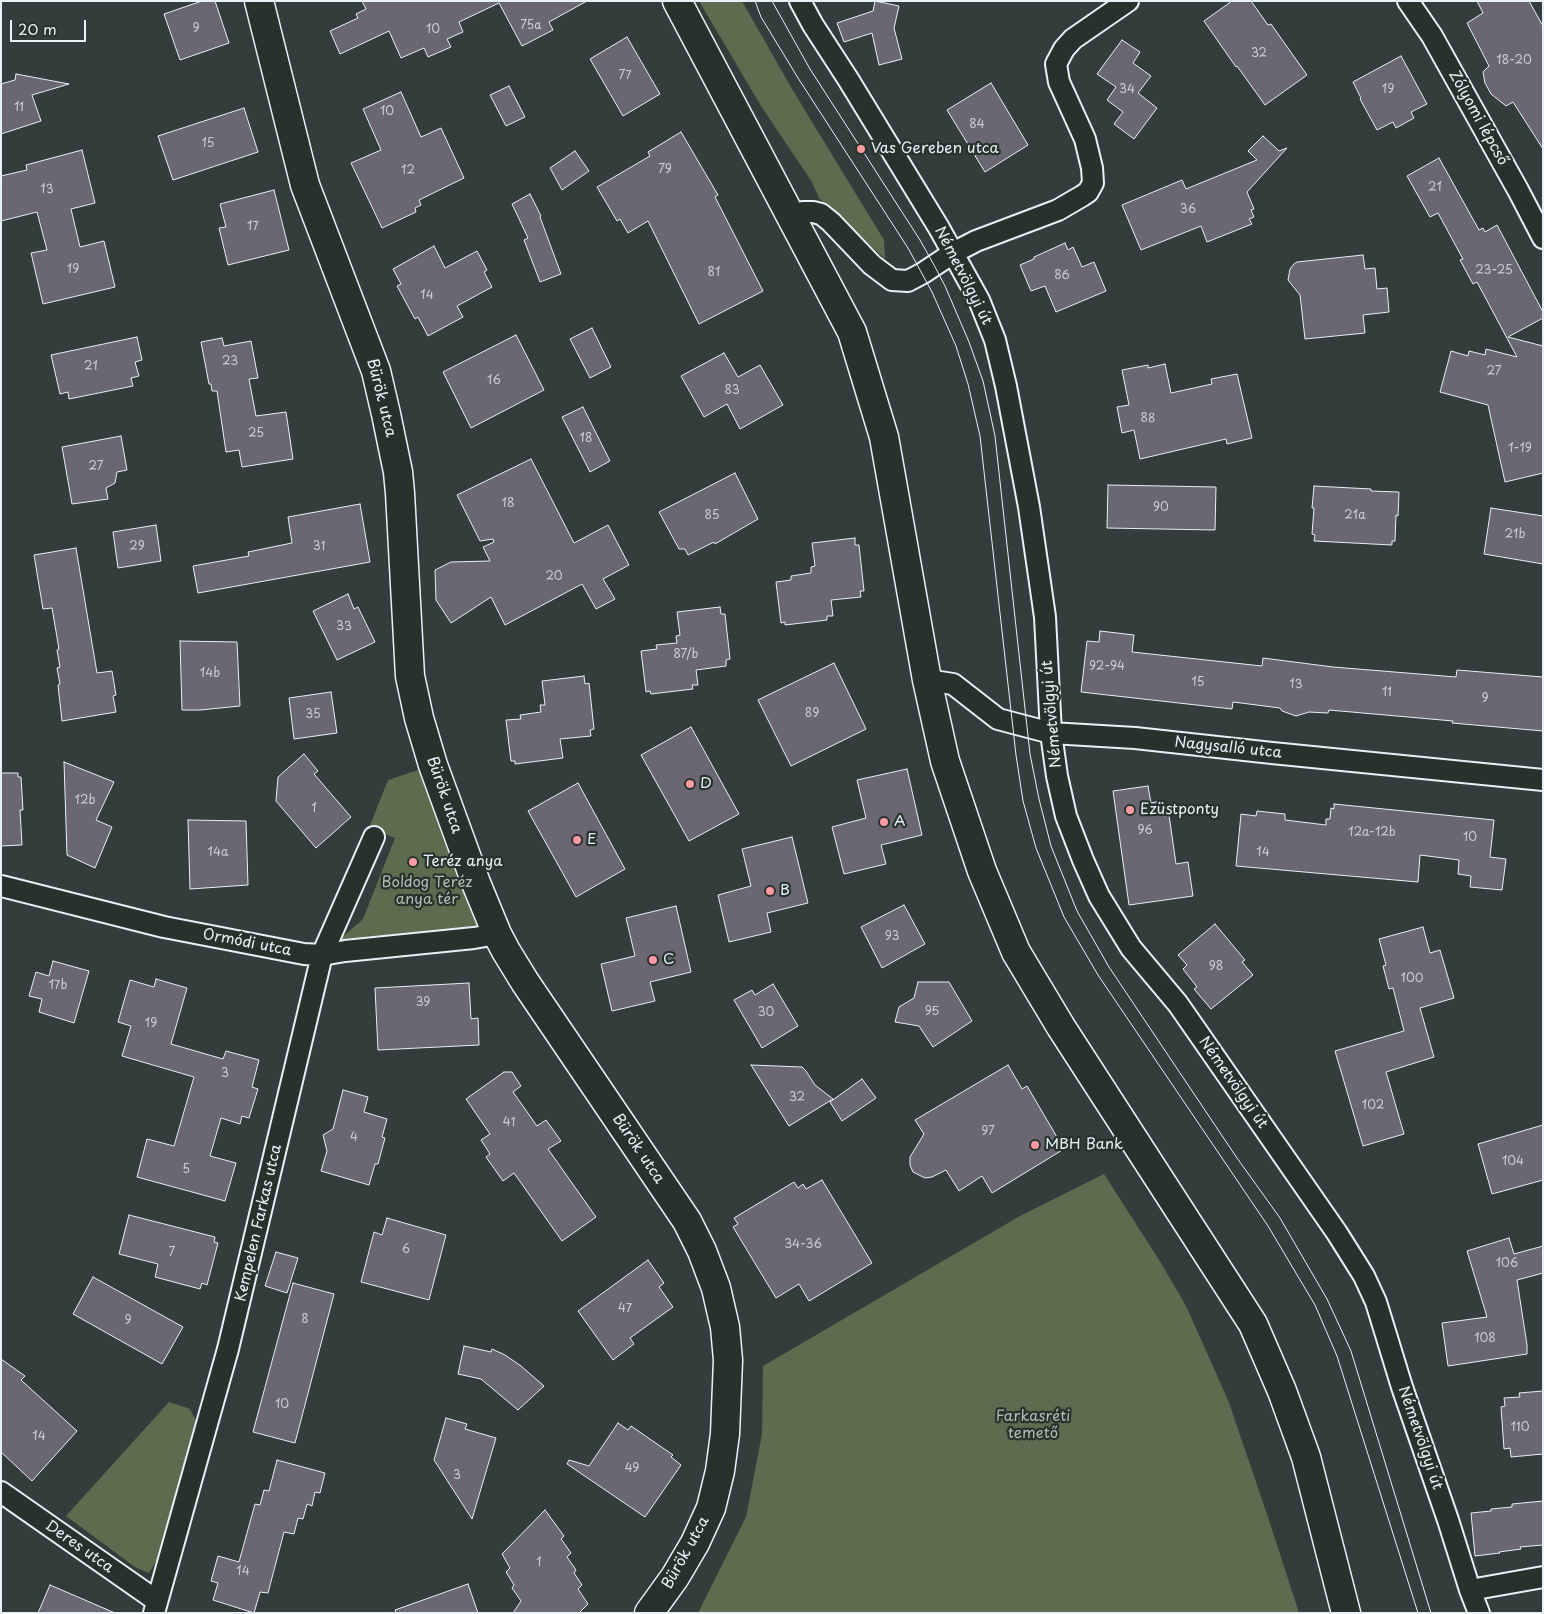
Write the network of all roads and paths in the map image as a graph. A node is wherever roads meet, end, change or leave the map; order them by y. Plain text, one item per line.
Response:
1 (259, 1) edge
2 (677, 1) edge
3 (800, 1) edge
4 (1128, 1) edge
5 (1408, 1) edge
6 (792, 218) junction
7 (1543, 238) edge
8 (953, 253) junction
9 (927, 680) junction
10 (1051, 733) junction
11 (1543, 780) edge
12 (374, 837) dead end
13 (1, 886) edge
14 (497, 934) junction
15 (322, 955) junction
16 (1, 1492) edge
17 (1543, 1577) edge
18 (1470, 1590) junction
19 (156, 1607) edge
20 (649, 1613) edge
21 (1346, 1613) edge
22 (1479, 1613) edge

1 - 14 street, Bürök utca
2 - 6 street
3 - 8 street, Németvölgyi út
4 - 8 street
5 - 7 street, Zólyomi lépcső
6 - 8 street
6 - 9 street
8 - 10 street, Németvölgyi út
9 - 10 street, Nagysalló utca
9 - 21 street
10 - 11 street, Nagysalló utca
10 - 18 street, Németvölgyi út
12 - 15 street, Kempelen Farkas utca
13 - 15 street, Ormódi utca
14 - 15 street, Ormódi utca
14 - 20 street, Bürök utca
15 - 19 street, Kempelen Farkas utca
16 - 19 street, Deres utca
17 - 18 street
18 - 22 street, Németvölgyi út

